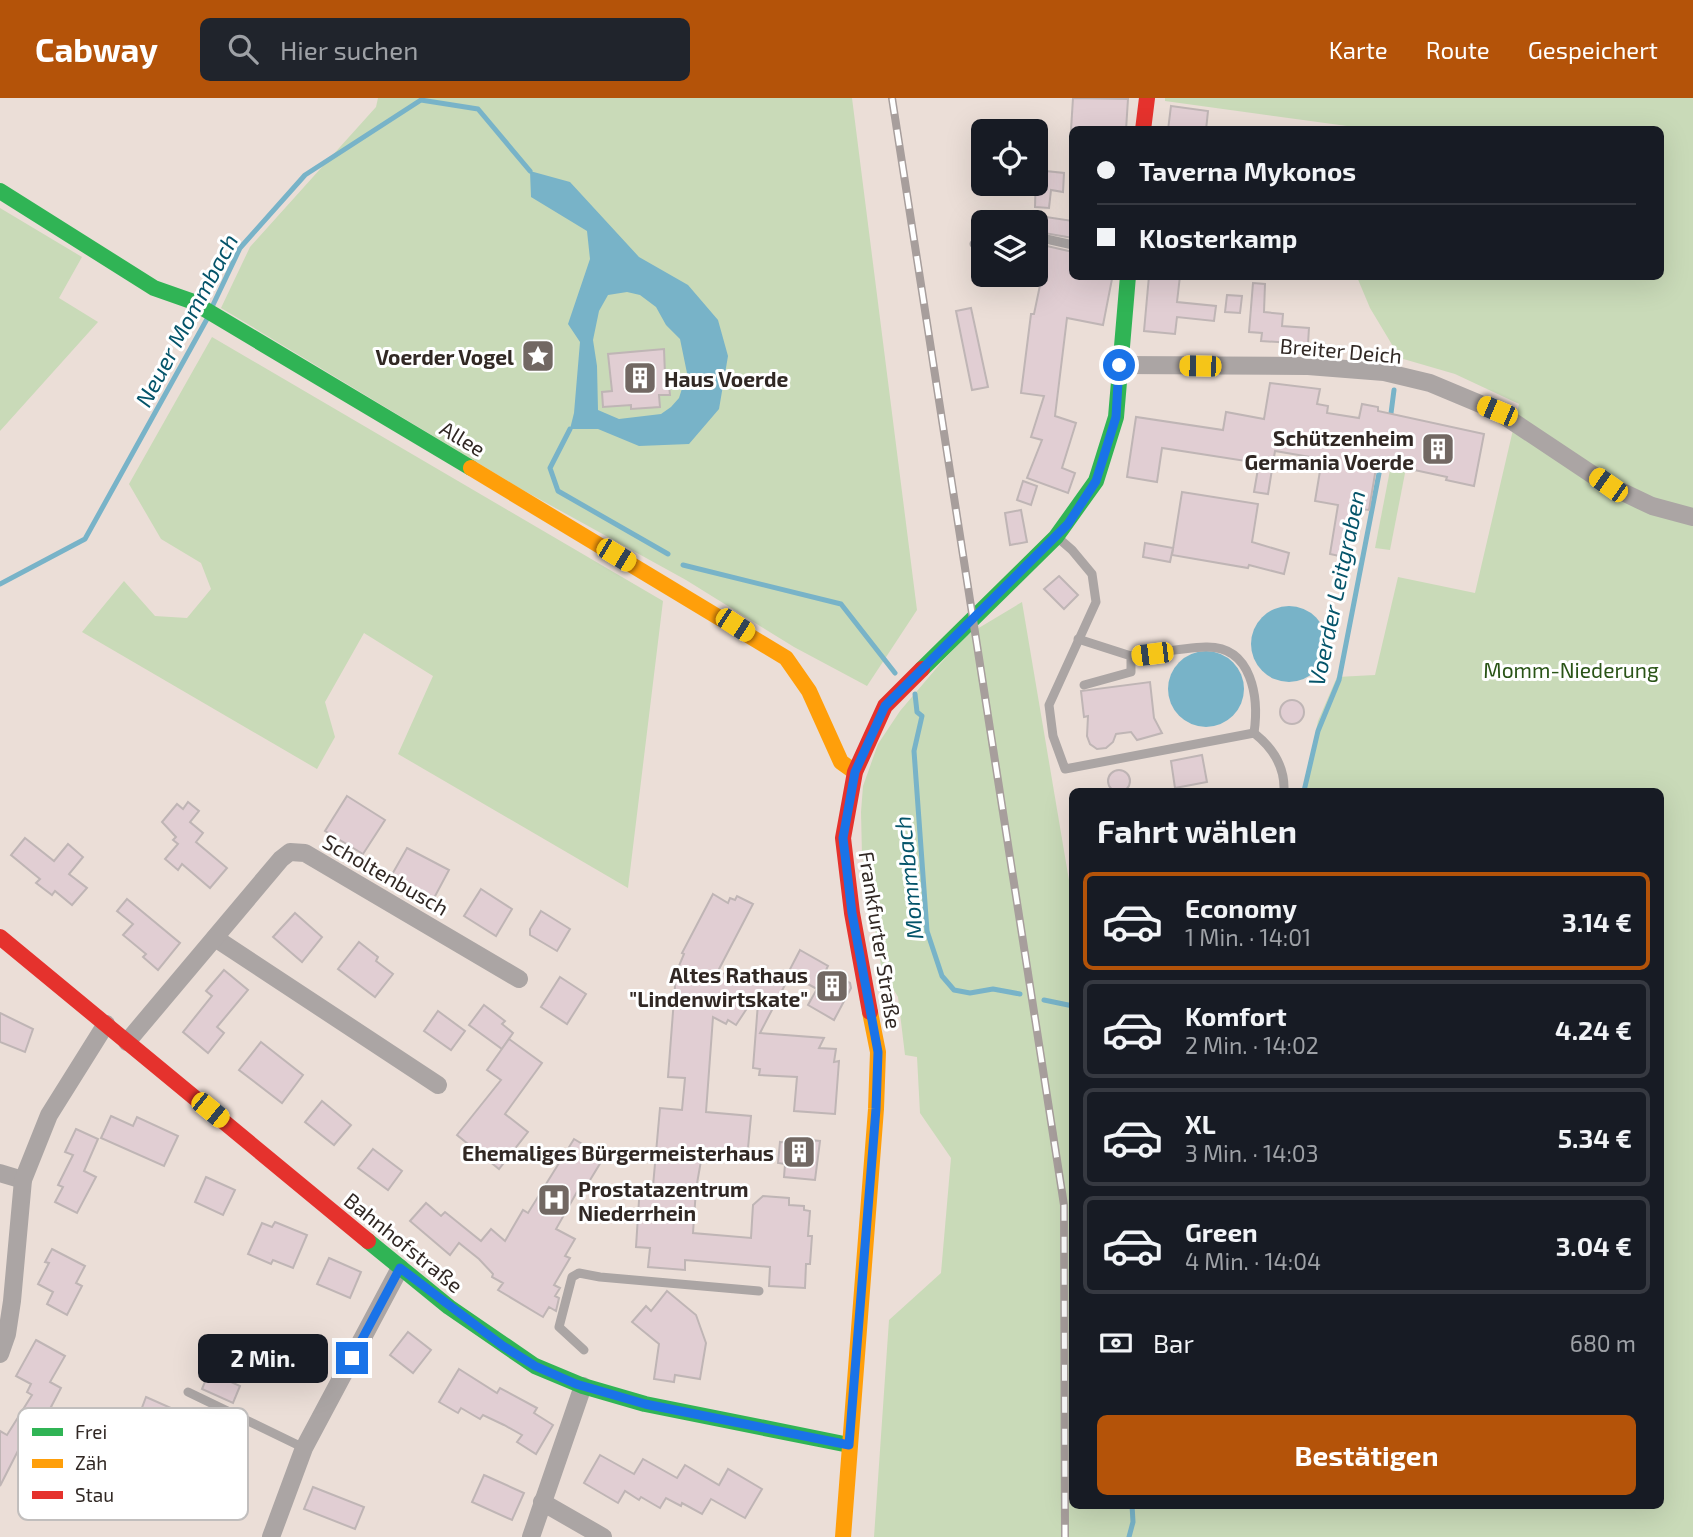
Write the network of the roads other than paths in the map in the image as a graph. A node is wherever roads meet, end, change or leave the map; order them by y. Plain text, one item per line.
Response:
1 (1147, 98) edge
2 (1144, 126) edge
3 (0, 191) edge
4 (1048, 239) edge
5 (1069, 244) edge
6 (1128, 280) edge
7 (1119, 365) junction
8 (1693, 517) edge
9 (1056, 537) junction
10 (1079, 639) junction
11 (1131, 656) junction
12 (1084, 685) dead end
13 (1254, 733) junction
14 (855, 772) junction
15 (1283, 788) edge
16 (0, 937) edge
17 (215, 938) junction
18 (519, 979) dead end
19 (106, 1024) junction
20 (127, 1042) junction
21 (438, 1085) dead end
22 (0, 1173) edge
23 (23, 1180) junction
24 (400, 1268) junction
25 (759, 1291) dead end
26 (584, 1350) dead end
27 (0, 1354) edge
28 (583, 1386) junction
29 (188, 1392) dead end
30 (221, 1408) edge
31 (248, 1421) edge
32 (849, 1445) junction
33 (304, 1448) junction
34 (542, 1503) junction
35 (271, 1537) edge
36 (531, 1537) edge
37 (603, 1537) edge
38 (843, 1537) edge

1 - 2 street
3 - 14 street, Allee
4 - 5 lane
6 - 7 street, Frankfurter Straße
7 - 8 street, Breiter Deich
7 - 9 street, Frankfurter Straße
9 - 10 lane
9 - 14 street, Frankfurter Straße
10 - 11 lane
10 - 13 lane
11 - 12 lane
11 - 13 lane
13 - 15 lane
14 - 32 street, Frankfurter Straße
16 - 19 street, Bahnhofstraße
17 - 18 street, Scholtenbusch
17 - 20 street, Scholtenbusch
17 - 21 street
19 - 20 street, Bahnhofstraße
19 - 23 street
20 - 24 street, Bahnhofstraße
22 - 23 street
23 - 27 street
24 - 28 street, Bahnhofstraße
24 - 33 street
25 - 26 lane
28 - 32 street, Bahnhofstraße
28 - 34 street
29 - 30 lane
31 - 33 lane
32 - 38 street, Frankfurter Straße
33 - 35 street
34 - 36 street
34 - 37 street

